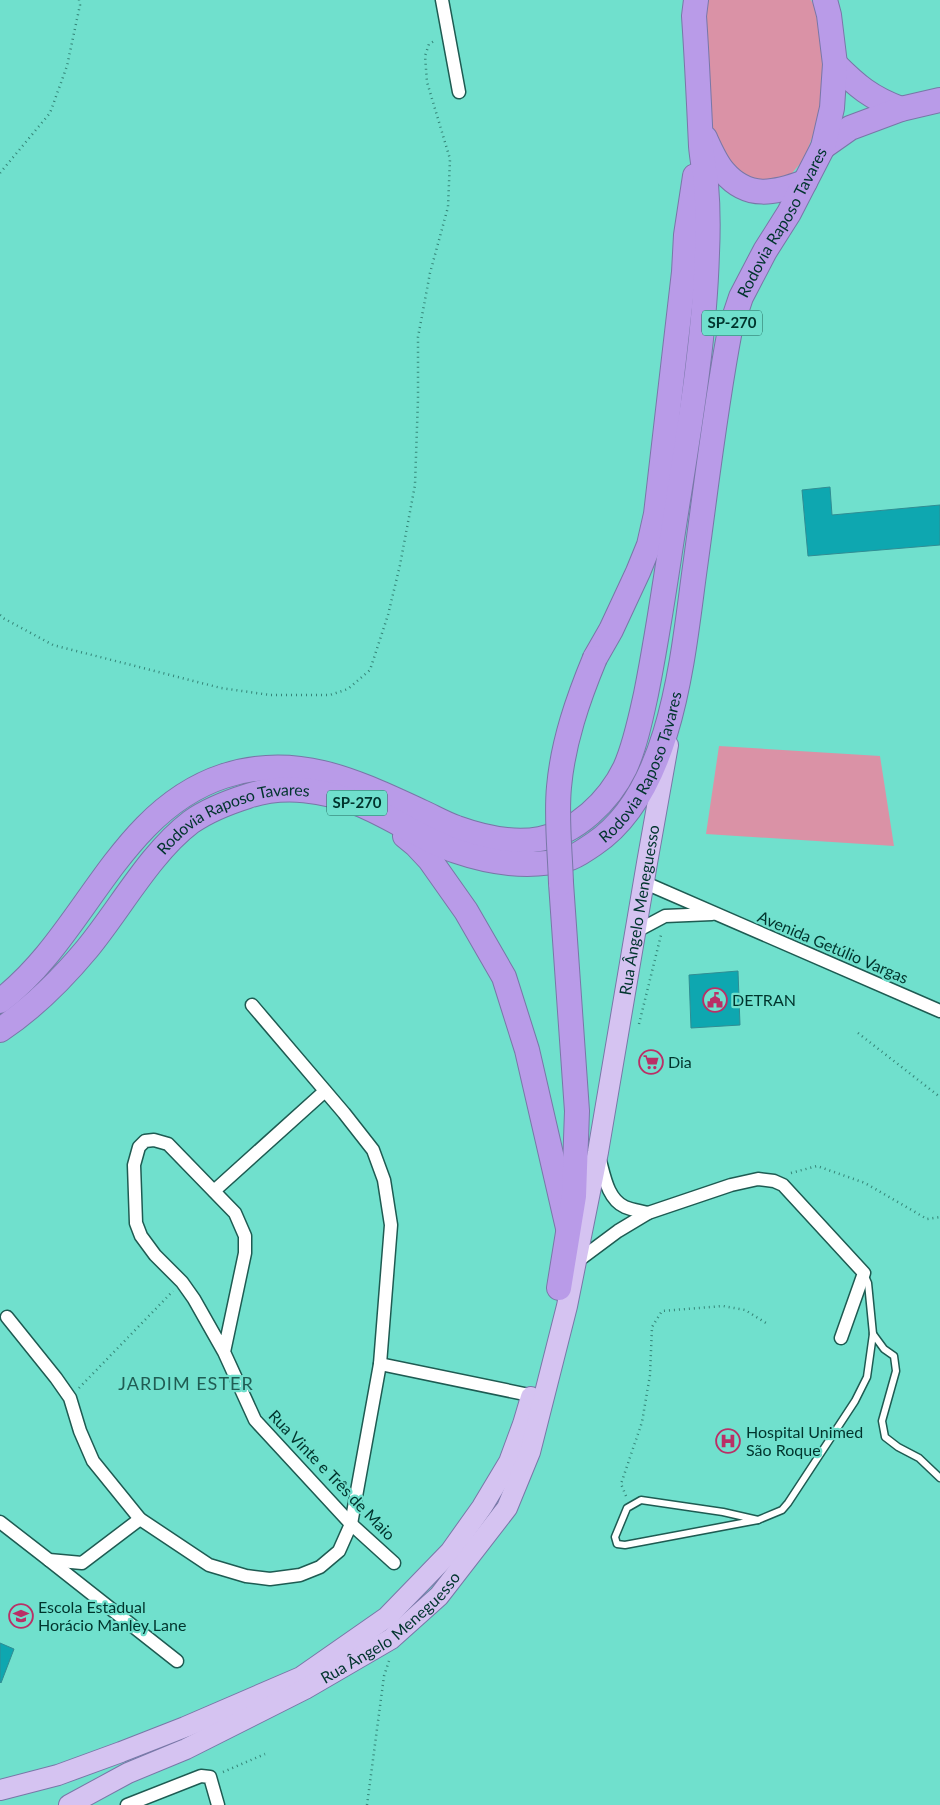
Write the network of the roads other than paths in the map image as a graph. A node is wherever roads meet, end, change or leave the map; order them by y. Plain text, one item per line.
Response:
1 (825, 0) edge
2 (445, 1) edge
3 (692, 5) edge
4 (834, 64) junction
5 (458, 92) dead end
6 (940, 100) edge
7 (901, 109) junction
8 (701, 140) junction
9 (824, 147) junction
10 (805, 182) junction
11 (681, 666) junction
12 (383, 816) junction
13 (643, 882) junction
14 (714, 914) junction
15 (635, 932) junction
16 (0, 1001) edge
17 (252, 1005) dead end
18 (940, 1011) edge
19 (0, 1030) edge
20 (326, 1091) junction
21 (598, 1152) junction
22 (214, 1191) junction
23 (648, 1213) junction
24 (568, 1228) junction
25 (575, 1263) junction
26 (864, 1273) junction
27 (559, 1288) joint
28 (7, 1318) dead end
29 (873, 1334) junction
30 (841, 1338) dead end
31 (224, 1352) junction
32 (380, 1364) junction
33 (538, 1397) junction
34 (940, 1478) edge
35 (140, 1519) junction
36 (758, 1520) junction
37 (0, 1522) edge
38 (351, 1524) junction
39 (49, 1560) junction
40 (394, 1563) dead end
41 (177, 1661) dead end
42 (0, 1790) edge
43 (69, 1805) edge
44 (127, 1805) edge
45 (218, 1805) edge

1 - 4 highway, Rodovia Raposo Tavares / SP-270
2 - 5 street
3 - 8 highway, Rodovia Raposo Tavares / SP-270
4 - 7 highway
4 - 9 highway, Rodovia Raposo Tavares / SP-270
6 - 7 highway
7 - 9 highway
8 - 10 highway
8 - 16 highway, Rodovia Raposo Tavares / SP-270
8 - 24 highway, bridge
9 - 10 highway, Rodovia Raposo Tavares / SP-270
10 - 11 highway, Rodovia Raposo Tavares / SP-270
11 - 12 highway, Rodovia Raposo Tavares / SP-270
11 - 13 main road, Rua Ângelo Meneguesso / SP-270
12 - 19 highway, Rodovia Raposo Tavares / SP-270
12 - 24 highway
13 - 14 street, Avenida Getúlio Vargas
13 - 15 main road, Rua Ângelo Meneguesso / SP-270
14 - 15 street, Avenida Getúlio Vargas
14 - 18 street, Avenida Getúlio Vargas
15 - 21 main road, Rua Ângelo Meneguesso / SP-270
17 - 20 street
20 - 22 street
20 - 32 street
21 - 23 street
21 - 25 main road, Rua Ângelo Meneguesso
22 - 31 street, Rua Vinte e Três de Maio
22 - 31 street, Rua Vinte e Três de Maio
23 - 25 street
23 - 26 street
24 - 27 highway
25 - 33 main road, Rua Ângelo Meneguesso
26 - 29 lane
26 - 30 street
27 - 33 main road, Rua Ângelo Meneguesso
28 - 35 street
29 - 34 lane
29 - 36 lane
31 - 38 street, Rua Vinte e Três de Maio
32 - 33 street
32 - 38 street
33 - 42 main road, Rua Ângelo Meneguesso
33 - 43 main road, Rua Ângelo Meneguesso
35 - 38 street
35 - 39 street
36 - 36 lane
37 - 39 street
38 - 40 street, Rua Vinte e Três de Maio
39 - 41 street
44 - 45 street

